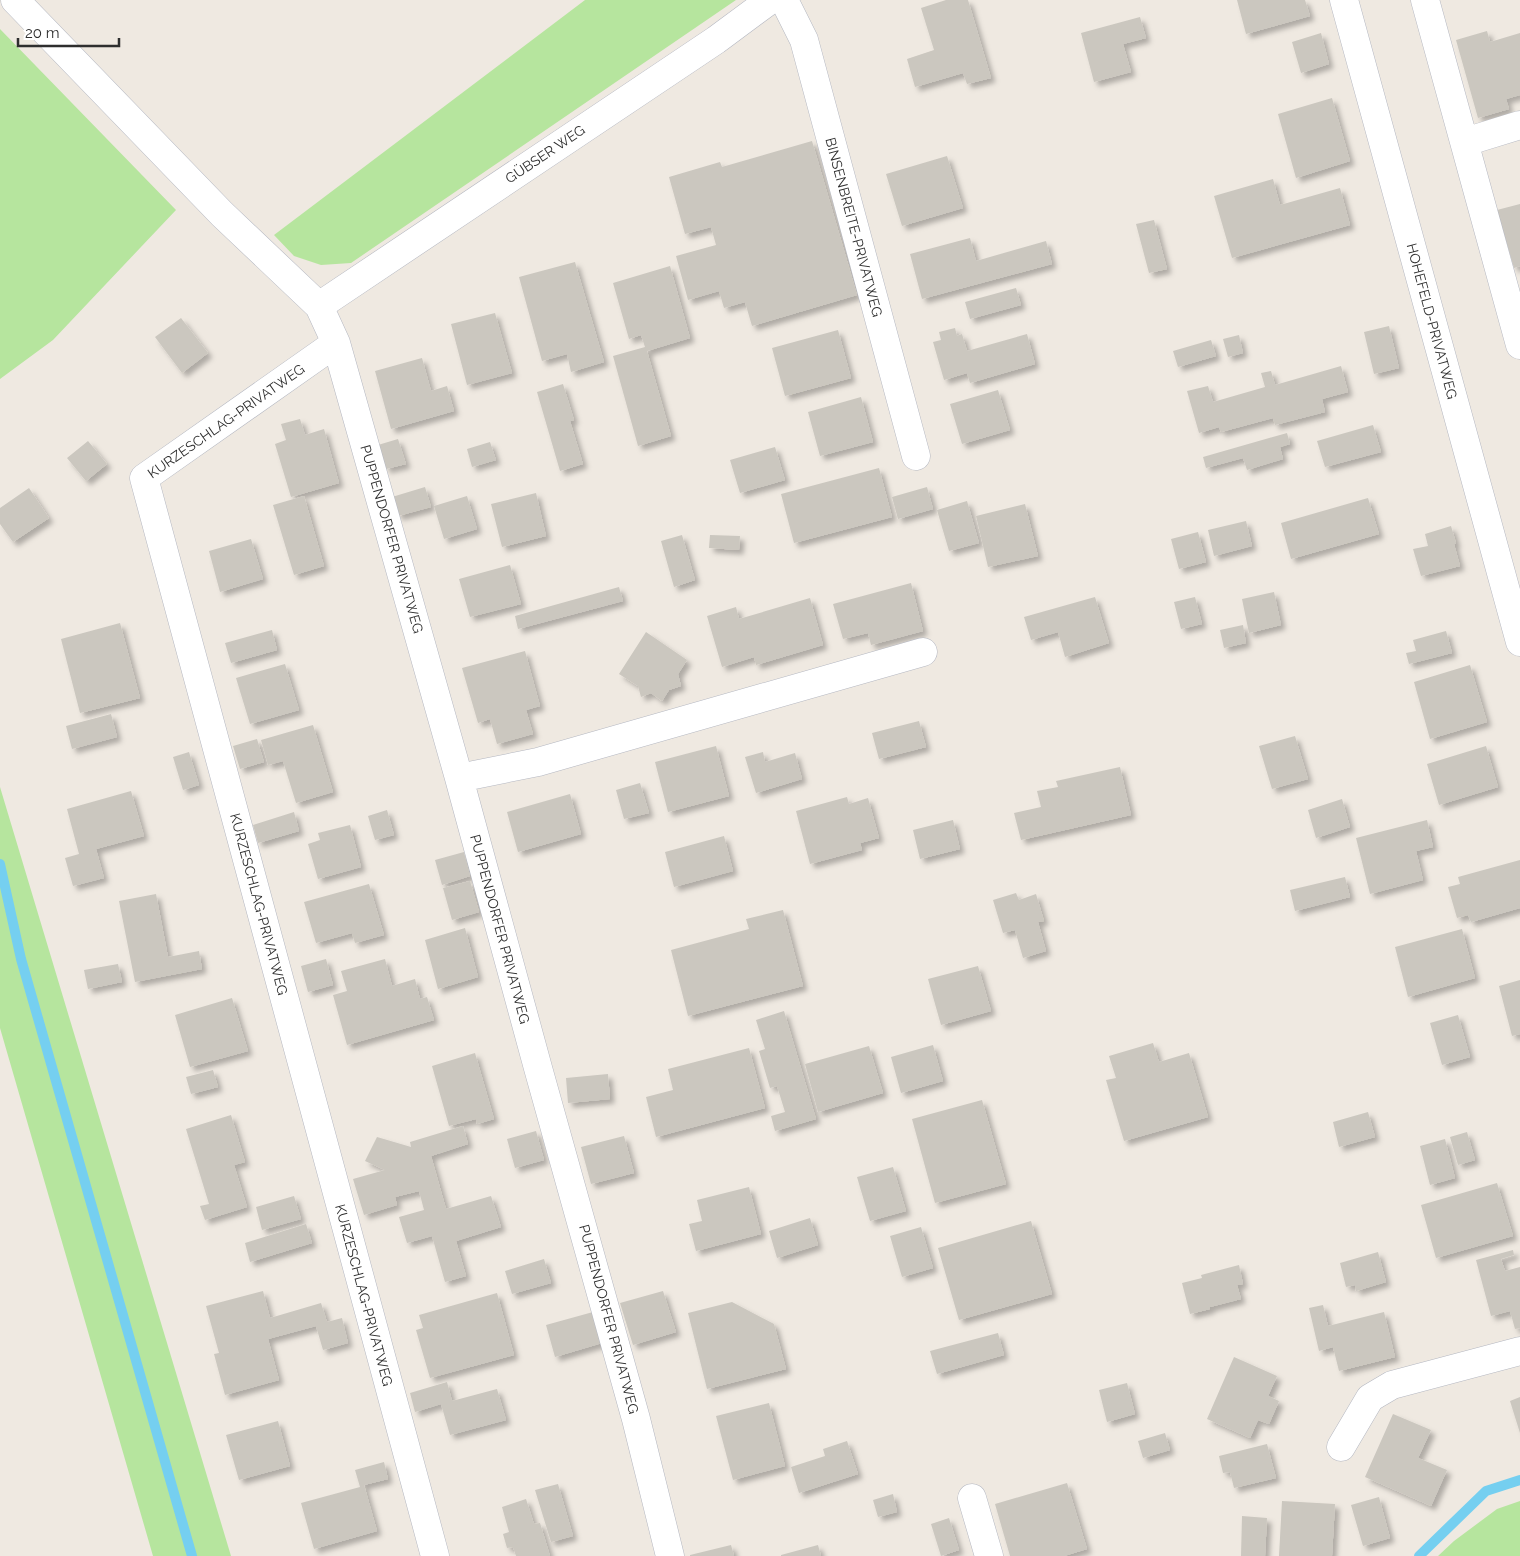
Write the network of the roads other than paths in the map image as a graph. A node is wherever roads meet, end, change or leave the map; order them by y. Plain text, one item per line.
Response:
1 (15, 0) edge
2 (770, 0) edge
3 (784, 0) edge
4 (1344, 0) edge
5 (1426, 0) edge
6 (1520, 125) edge
7 (1464, 142) junction
8 (319, 306) junction
9 (1516, 318) edge
10 (336, 343) junction
11 (1520, 345) edge
12 (916, 456) dead end
13 (1520, 642) edge
14 (924, 652) dead end
15 (459, 778) junction
16 (1520, 1351) edge
17 (1341, 1447) dead end
18 (972, 1498) dead end
19 (435, 1556) edge
20 (670, 1556) edge
21 (988, 1556) edge

1 - 8 street
2 - 8 street, GÜBSER WEG
3 - 12 street, BINSENBREITE-PRIVATWEG
4 - 13 street, HOHEFELD-PRIVATWEG
5 - 7 street
6 - 7 street
7 - 9 street
8 - 10 street, PUPPENDORFER PRIVATWEG
9 - 11 street
10 - 15 street, PUPPENDORFER PRIVATWEG
10 - 19 street, KURZESCHLAG-PRIVATWEG
14 - 15 street
15 - 20 street, PUPPENDORFER PRIVATWEG
16 - 17 street
18 - 21 street

